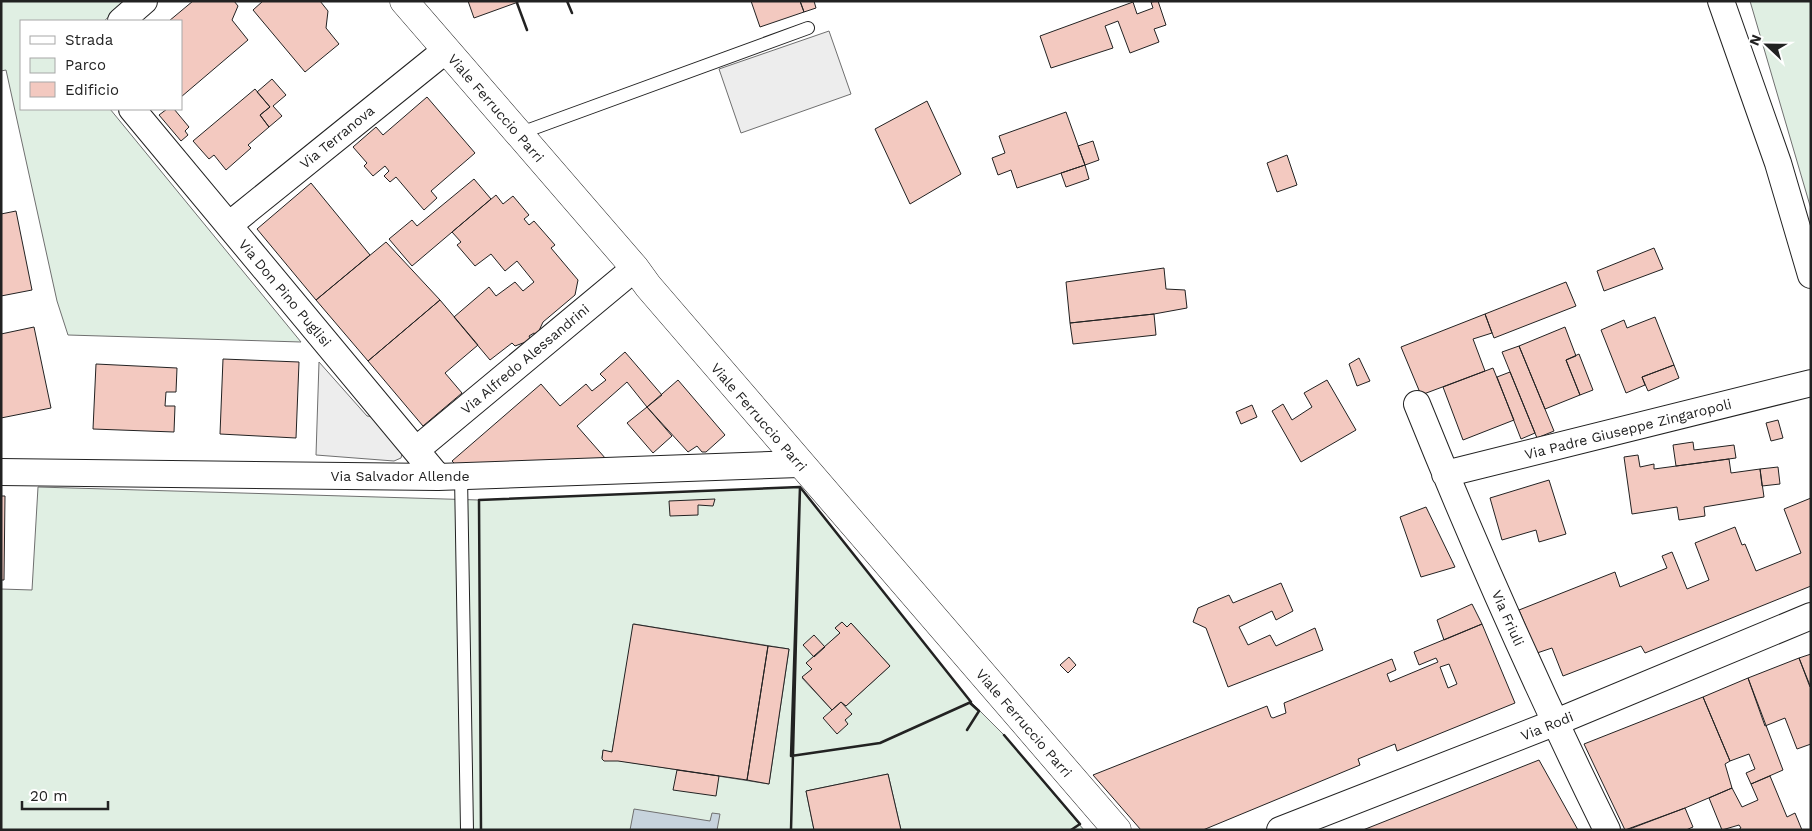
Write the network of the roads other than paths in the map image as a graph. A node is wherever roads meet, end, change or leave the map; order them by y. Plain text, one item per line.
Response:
1 (144, 1) edge
2 (404, 1) edge
3 (1721, 1) edge
4 (122, 20) edge
5 (808, 28) dead end
6 (446, 50) junction
7 (133, 110) edge
8 (518, 134) junction
9 (229, 225) junction
10 (635, 268) junction
11 (1811, 275) edge
12 (1811, 383) edge
13 (1417, 404) dead end
14 (416, 450) junction
15 (799, 464) junction
16 (1, 472) edge
17 (1445, 474) junction
18 (450, 476) junction
19 (1811, 616) edge
20 (1554, 723) junction
21 (467, 830) edge
22 (1117, 830) edge
23 (1280, 830) edge
24 (1607, 830) edge

1 - 4 street
2 - 6 street, Viale Ferruccio Parri
3 - 11 street
5 - 8 lane
6 - 8 street, Viale Ferruccio Parri
6 - 9 street, Via Terranova
7 - 9 street, Via Don Pino Puglisi
8 - 10 street, Viale Ferruccio Parri
9 - 14 street, Via Don Pino Puglisi
10 - 14 street, Via Alfredo Alessandrini
10 - 15 street, Viale Ferruccio Parri
12 - 17 street, Via Padre Giuseppe Zingaropoli
13 - 17 street, Via Friuli
14 - 18 street, Via Don Pino Puglisi
15 - 18 street, Via Salvador Allende
15 - 22 street, Viale Ferruccio Parri
16 - 18 street, Via Salvador Allende
17 - 20 street, Via Friuli
18 - 21 lane
19 - 20 street, Via Rodi
20 - 23 street, Via Rodi
20 - 24 street, Via Friuli

